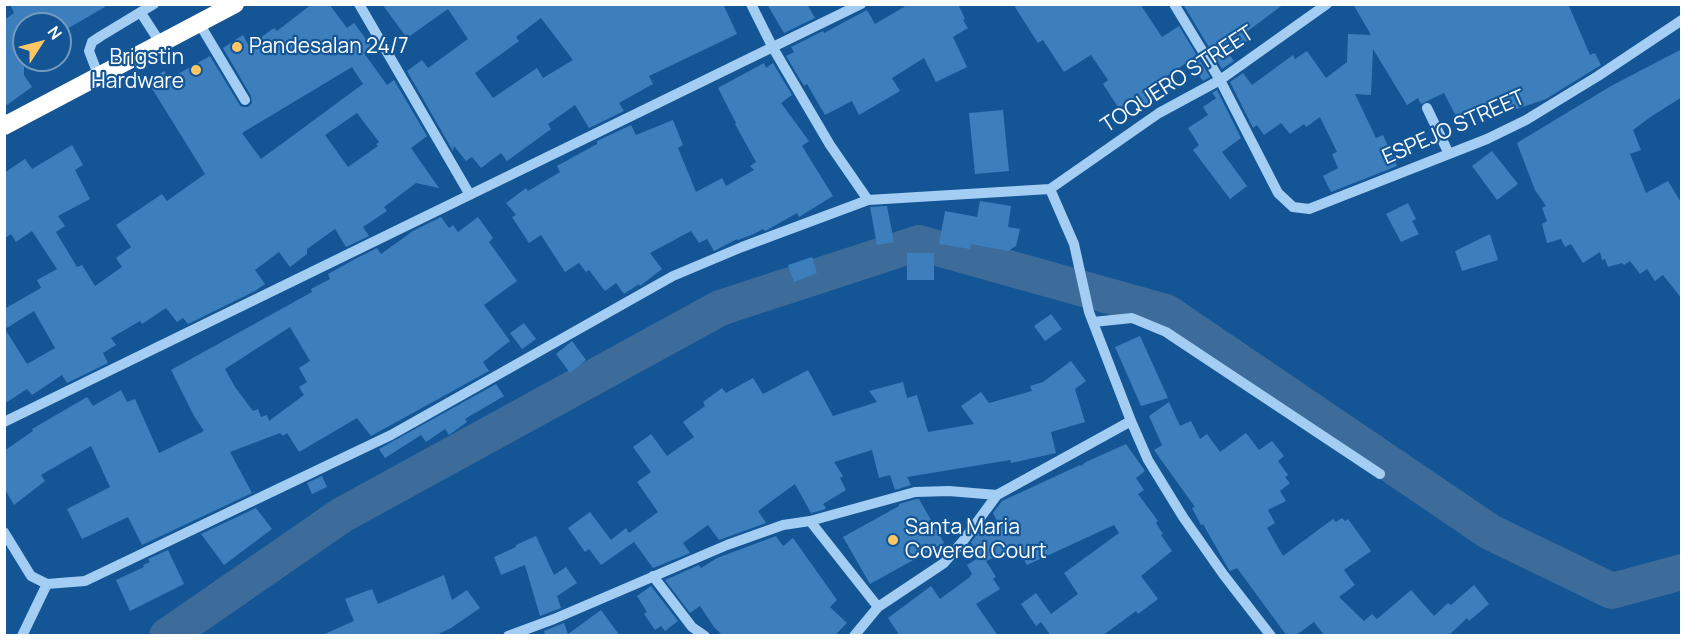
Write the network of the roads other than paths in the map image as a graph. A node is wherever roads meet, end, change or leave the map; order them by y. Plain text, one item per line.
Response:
1 (154, 4) edge
2 (235, 4) edge
3 (358, 4) edge
4 (751, 4) edge
5 (861, 4) edge
6 (1174, 4) edge
7 (1327, 4) edge
8 (141, 13) junction
9 (1682, 20) edge
10 (199, 23) junction
11 (160, 44) junction
12 (773, 48) junction
13 (99, 77) junction
14 (1220, 80) junction
15 (245, 100) dead end
16 (1427, 108) dead end
17 (4, 126) edge
18 (1449, 154) junction
19 (1050, 189) junction
20 (470, 195) junction
21 (868, 200) junction
22 (1091, 317) junction
23 (1131, 421) junction
24 (4, 422) edge
25 (1380, 474) dead end
26 (997, 495) junction
27 (810, 521) junction
28 (4, 532) edge
29 (653, 576) junction
30 (47, 584) junction
31 (878, 607) junction
32 (22, 636) edge
33 (508, 636) edge
34 (705, 636) edge
35 (854, 636) edge
36 (1271, 636) edge

1 - 8 street
2 - 10 highway
3 - 20 street
4 - 12 street
5 - 12 street
6 - 14 street
7 - 14 street, TOQUERO STREET
8 - 11 street
8 - 13 street
9 - 18 street, ESPEJO STREET
10 - 11 highway
10 - 15 street
11 - 13 highway
12 - 20 street
12 - 21 street
13 - 17 highway
14 - 18 street, ESPEJO STREET
14 - 19 street, TOQUERO STREET
16 - 18 street
19 - 21 street
19 - 22 street
20 - 24 street
21 - 30 street
22 - 23 street
22 - 25 street
23 - 26 street
23 - 36 street
26 - 27 street
26 - 31 street
27 - 29 street
27 - 31 street
28 - 30 street
29 - 33 street
29 - 34 street
30 - 32 street
31 - 35 street

